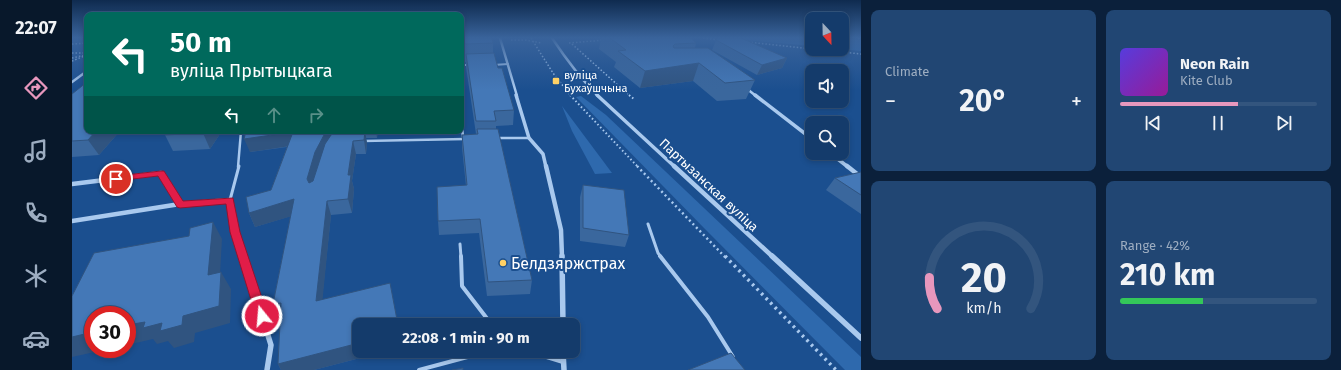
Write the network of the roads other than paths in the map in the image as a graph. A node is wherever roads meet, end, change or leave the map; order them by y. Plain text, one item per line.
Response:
1 (505, 55) edge
2 (564, 55) edge
3 (508, 64) junction
4 (464, 65) edge
5 (477, 65) edge
6 (492, 65) edge
7 (84, 73) edge
8 (72, 82) edge
9 (743, 86) edge
10 (241, 134) edge
11 (463, 134) edge
12 (805, 134) edge
13 (492, 138) edge
14 (529, 138) junction
15 (463, 139) junction
16 (470, 139) edge
17 (358, 141) edge
18 (839, 160) edge
19 (861, 177) edge
20 (72, 184) edge
21 (230, 200) junction
22 (180, 204) junction
23 (72, 221) edge
24 (648, 224) dead end
25 (460, 244) dead end
26 (487, 318) edge
27 (562, 318) edge
28 (861, 338) edge
29 (464, 358) edge
30 (551, 358) edge
31 (564, 358) edge
32 (735, 359) edge
33 (564, 362) junction
34 (267, 370) edge
35 (419, 370) edge
36 (564, 370) edge

1 - 3 street
2 - 28 street, Партызанская вуліца
3 - 6 lane
3 - 14 street
4 - 5 lane
7 - 8 street
9 - 12 street
10 - 21 lane
11 - 15 lane
13 - 14 lane
14 - 27 street
15 - 16 lane
15 - 17 lane
18 - 19 street
20 - 22 street
21 - 22 street
21 - 34 street
22 - 23 street
24 - 32 lane
25 - 26 lane
29 - 35 lane
30 - 33 lane
31 - 33 street
33 - 36 street

